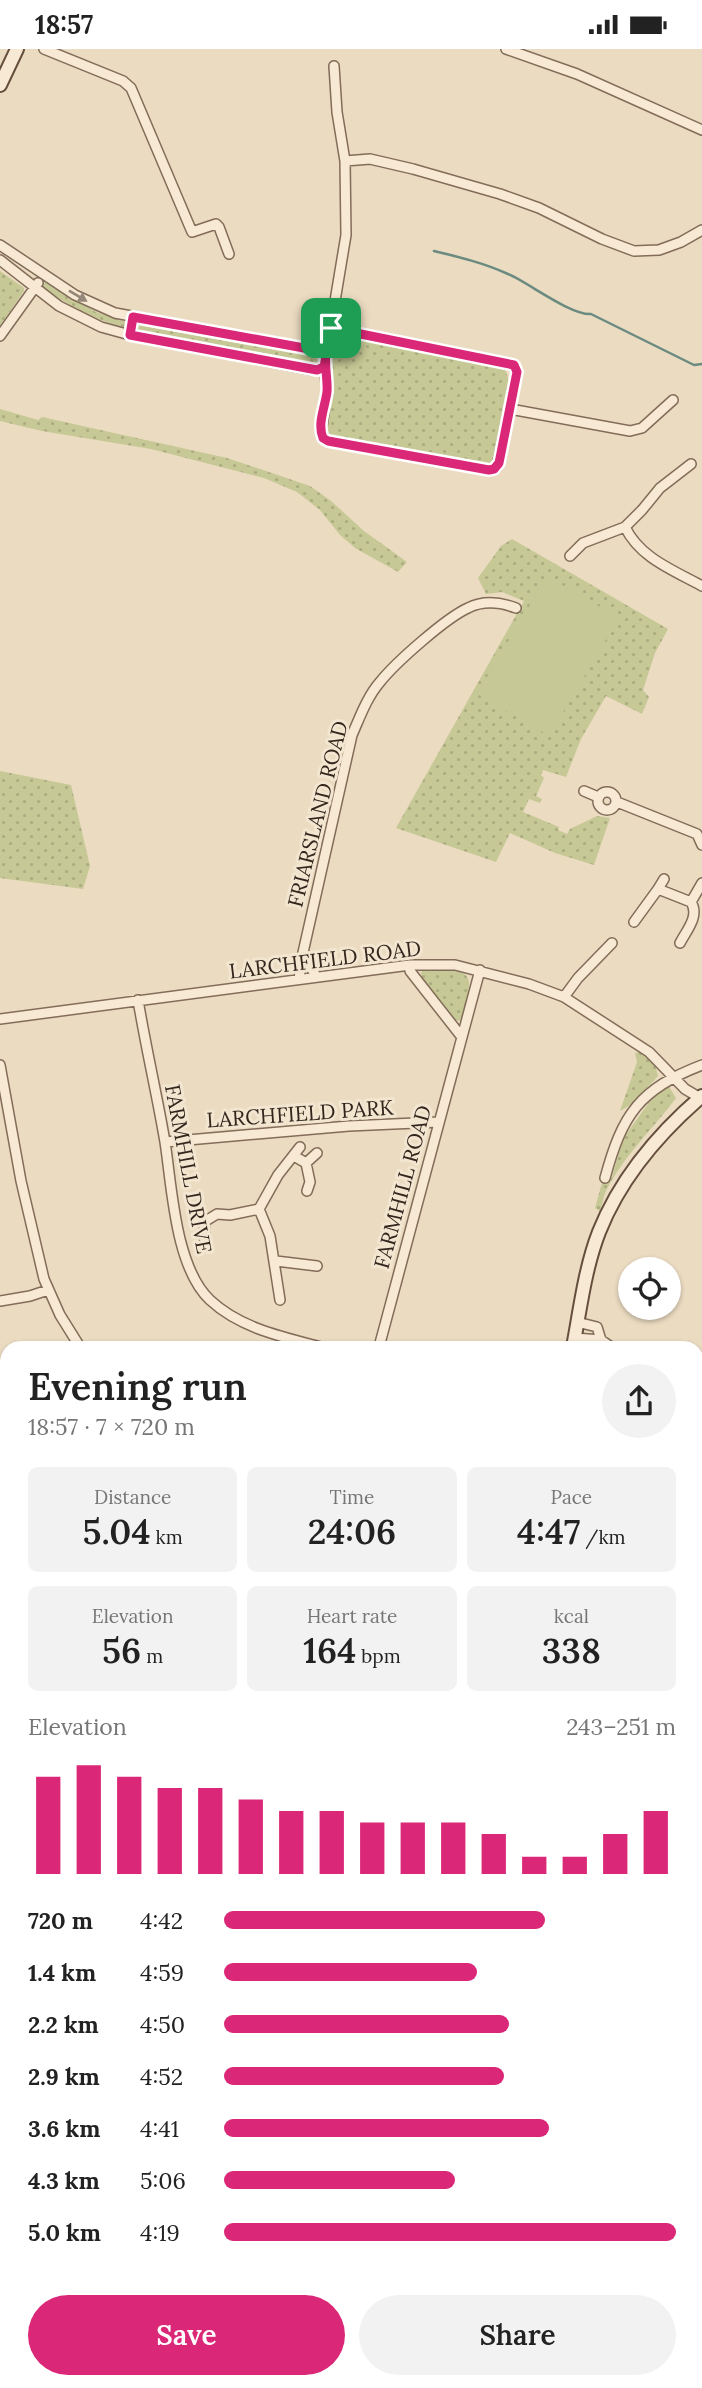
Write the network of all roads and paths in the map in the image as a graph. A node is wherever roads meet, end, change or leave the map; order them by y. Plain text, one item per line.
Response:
1 (17, 49) edge
2 (44, 49) edge
3 (506, 49) edge
4 (334, 66) dead end
5 (0, 85) edge
6 (702, 130) edge
7 (345, 161) junction
8 (702, 230) edge
9 (0, 245) edge
10 (229, 254) dead end
11 (0, 260) edge
12 (44, 275) junction
13 (36, 287) junction
14 (133, 317) junction
15 (331, 328) junction
16 (130, 335) junction
17 (0, 336) edge
18 (326, 352) junction
19 (324, 367) junction
20 (673, 400) dead end
21 (510, 409) junction
22 (691, 464) dead end
23 (625, 527) junction
24 (570, 557) dead end
25 (702, 586) edge
26 (516, 608) dead end
27 (584, 791) dead end
28 (598, 797) junction
29 (617, 802) junction
30 (702, 845) edge
31 (664, 879) dead end
32 (702, 883) edge
33 (658, 889) junction
34 (691, 902) junction
35 (634, 922) dead end
36 (612, 943) dead end
37 (680, 943) dead end
38 (302, 957) junction
39 (410, 965) junction
40 (480, 970) junction
41 (315, 977) junction
42 (299, 979) junction
43 (564, 997) junction
44 (138, 1000) junction
45 (0, 1019) edge
46 (461, 1035) junction
47 (0, 1065) edge
48 (702, 1065) edge
49 (674, 1076) junction
50 (702, 1098) edge
51 (438, 1122) junction
52 (164, 1142) junction
53 (317, 1153) dead end
54 (306, 1163) junction
55 (606, 1178) dead end
56 (307, 1191) dead end
57 (259, 1209) junction
58 (205, 1244) dead end
59 (275, 1261) junction
60 (317, 1266) dead end
61 (47, 1290) junction
62 (280, 1300) dead end
63 (0, 1301) edge
64 (578, 1322) junction
65 (601, 1340) joint
66 (77, 1341) edge
67 (300, 1341) edge
68 (382, 1341) edge
69 (574, 1341) edge
70 (592, 1341) edge

1 - 5 main road
2 - 10 street
3 - 6 street
4 - 7 street
7 - 8 street
7 - 15 street
9 - 12 street
11 - 13 street
12 - 13 street
12 -> 14 street
13 - 16 street
13 - 17 street
14 - 16 street
14 - 18 street
15 - 18 street
15 - 21 street
16 - 19 street
18 - 19 street
19 - 21 street
20 - 21 street
22 - 23 street
23 - 24 street
23 - 25 street
26 - 38 street, FRIARSLAND ROAD
27 - 28 street
28 - 29 street
28 - 29 street
29 - 30 street
31 - 33 street
32 - 34 street
33 - 34 street
33 - 35 street
34 - 37 street
36 - 43 street
38 - 41 street
38 - 42 street, FRIARSLAND ROAD
39 - 40 street, LARCHFIELD ROAD
39 - 41 street, LARCHFIELD ROAD
39 - 46 street
40 - 43 street, LARCHFIELD ROAD
40 - 46 street, FARMHILL ROAD
41 - 42 street, LARCHFIELD ROAD
42 - 44 street, LARCHFIELD ROAD
43 - 49 street, LARCHFIELD ROAD
44 - 45 street, LARCHFIELD ROAD
44 - 52 street, FARMHILL DRIVE
46 - 51 street, FARMHILL ROAD
47 - 61 street
48 - 49 street
49 - 50 street, LARCHFIELD ROAD
49 - 55 street
50 - 64 main road
51 - 52 street, LARCHFIELD PARK
51 - 68 street, FARMHILL ROAD
52 - 67 street, FARMHILL DRIVE
53 - 54 street
54 - 56 street
54 - 57 street
57 - 58 street
57 - 59 street
59 - 60 street
59 - 62 street
61 - 63 street
61 - 66 street
64 - 65 street
64 - 69 main road
65 - 70 street

